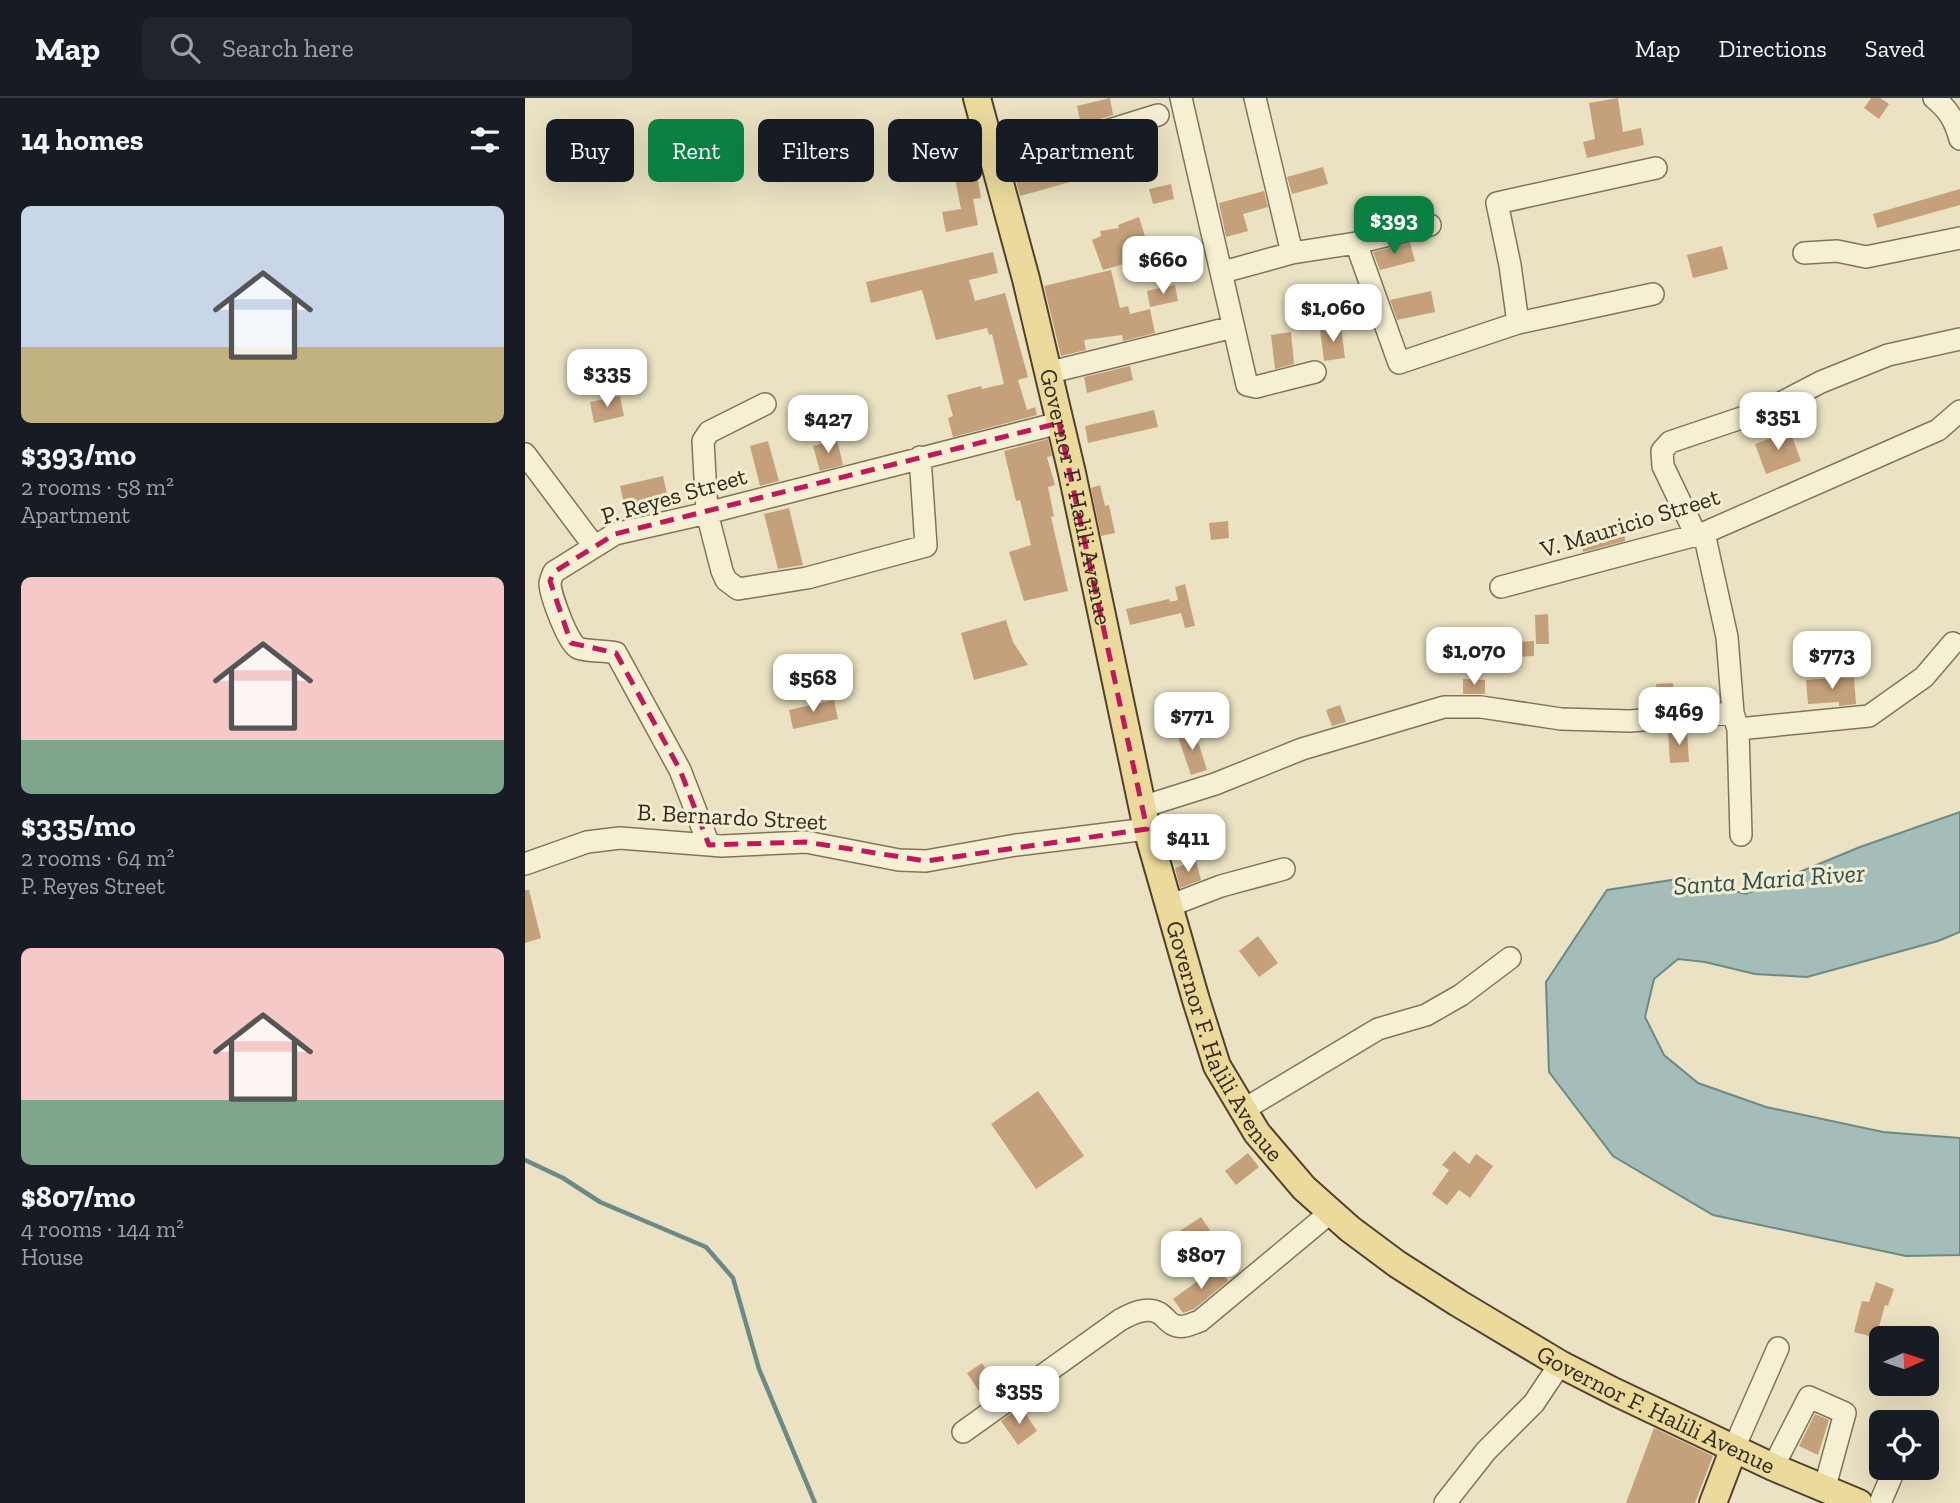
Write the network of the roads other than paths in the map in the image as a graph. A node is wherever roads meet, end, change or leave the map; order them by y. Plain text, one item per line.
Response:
1 (977, 98) edge
2 (1181, 98) edge
3 (1255, 98) edge
4 (1937, 99) edge
5 (1158, 115) dead end
6 (1960, 139) edge
7 (994, 161) junction
8 (1656, 168) dead end
9 (1430, 225) dead end
10 (1960, 238) edge
11 (1356, 243) junction
12 (1292, 253) junction
13 (1804, 253) dead end
14 (1223, 272) junction
15 (1653, 294) dead end
16 (1518, 323) junction
17 (1233, 327) junction
18 (1960, 339) edge
19 (1315, 372) dead end
20 (1048, 373) junction
21 (765, 404) dead end
22 (1960, 411) edge
23 (1059, 423) junction
24 (525, 454) edge
25 (920, 457) junction
26 (707, 513) junction
27 (1700, 534) junction
28 (594, 546) junction
29 (1501, 587) dead end
30 (1953, 643) dead end
31 (1735, 721) junction
32 (1145, 818) junction
33 (1741, 835) dead end
34 (709, 845) junction
35 (525, 864) edge
36 (1284, 869) dead end
37 (1169, 906) junction
38 (1510, 958) dead end
39 (1243, 1110) junction
40 (1331, 1212) junction
41 (1778, 1348) dead end
42 (1560, 1364) junction
43 (963, 1432) dead end
44 (1734, 1448) junction
45 (1773, 1467) junction
46 (1890, 1480) edge
47 (1824, 1490) junction
48 (1445, 1503) edge
49 (1713, 1503) edge
50 (1859, 1503) edge
51 (1880, 1503) edge

1 - 7 main road, Governor F. Halili Avenue
2 - 14 street
3 - 12 street
4 - 6 street
5 - 7 street
7 - 20 main road, Governor F. Halili Avenue
8 - 16 street
9 - 11 street
10 - 13 street
11 - 12 street
11 - 16 street
12 - 14 street
14 - 17 street
15 - 16 street
17 - 19 street
17 - 20 street
18 - 27 street
20 - 23 main road, Governor F. Halili Avenue
21 - 26 street
22 - 27 street, V. Mauricio Street
23 - 25 street, P. Reyes Street
23 - 32 main road, Governor F. Halili Avenue
24 - 28 street
25 - 26 street, P. Reyes Street
25 - 26 street
26 - 28 street, P. Reyes Street
27 - 29 street, V. Mauricio Street
27 - 31 street
28 - 34 street, P. Reyes Street
30 - 31 street, B. Bernardo Street
31 - 32 street, B. Bernardo Street
31 - 33 street
32 - 34 street, B. Bernardo Street
32 - 37 main road, Governor F. Halili Avenue
34 - 35 street, B. Bernardo Street
36 - 37 street
37 - 39 main road, Governor F. Halili Avenue
38 - 39 street
39 - 40 main road, Governor F. Halili Avenue
40 - 42 main road, Governor F. Halili Avenue
40 - 43 street
41 - 44 street
42 - 44 main road, Governor F. Halili Avenue
42 - 48 street
44 - 45 main road, Governor F. Halili Avenue
44 - 49 main road
45 - 47 main road, Governor F. Halili Avenue
45 - 47 street
46 - 51 street
47 - 50 main road, Governor F. Halili Avenue

